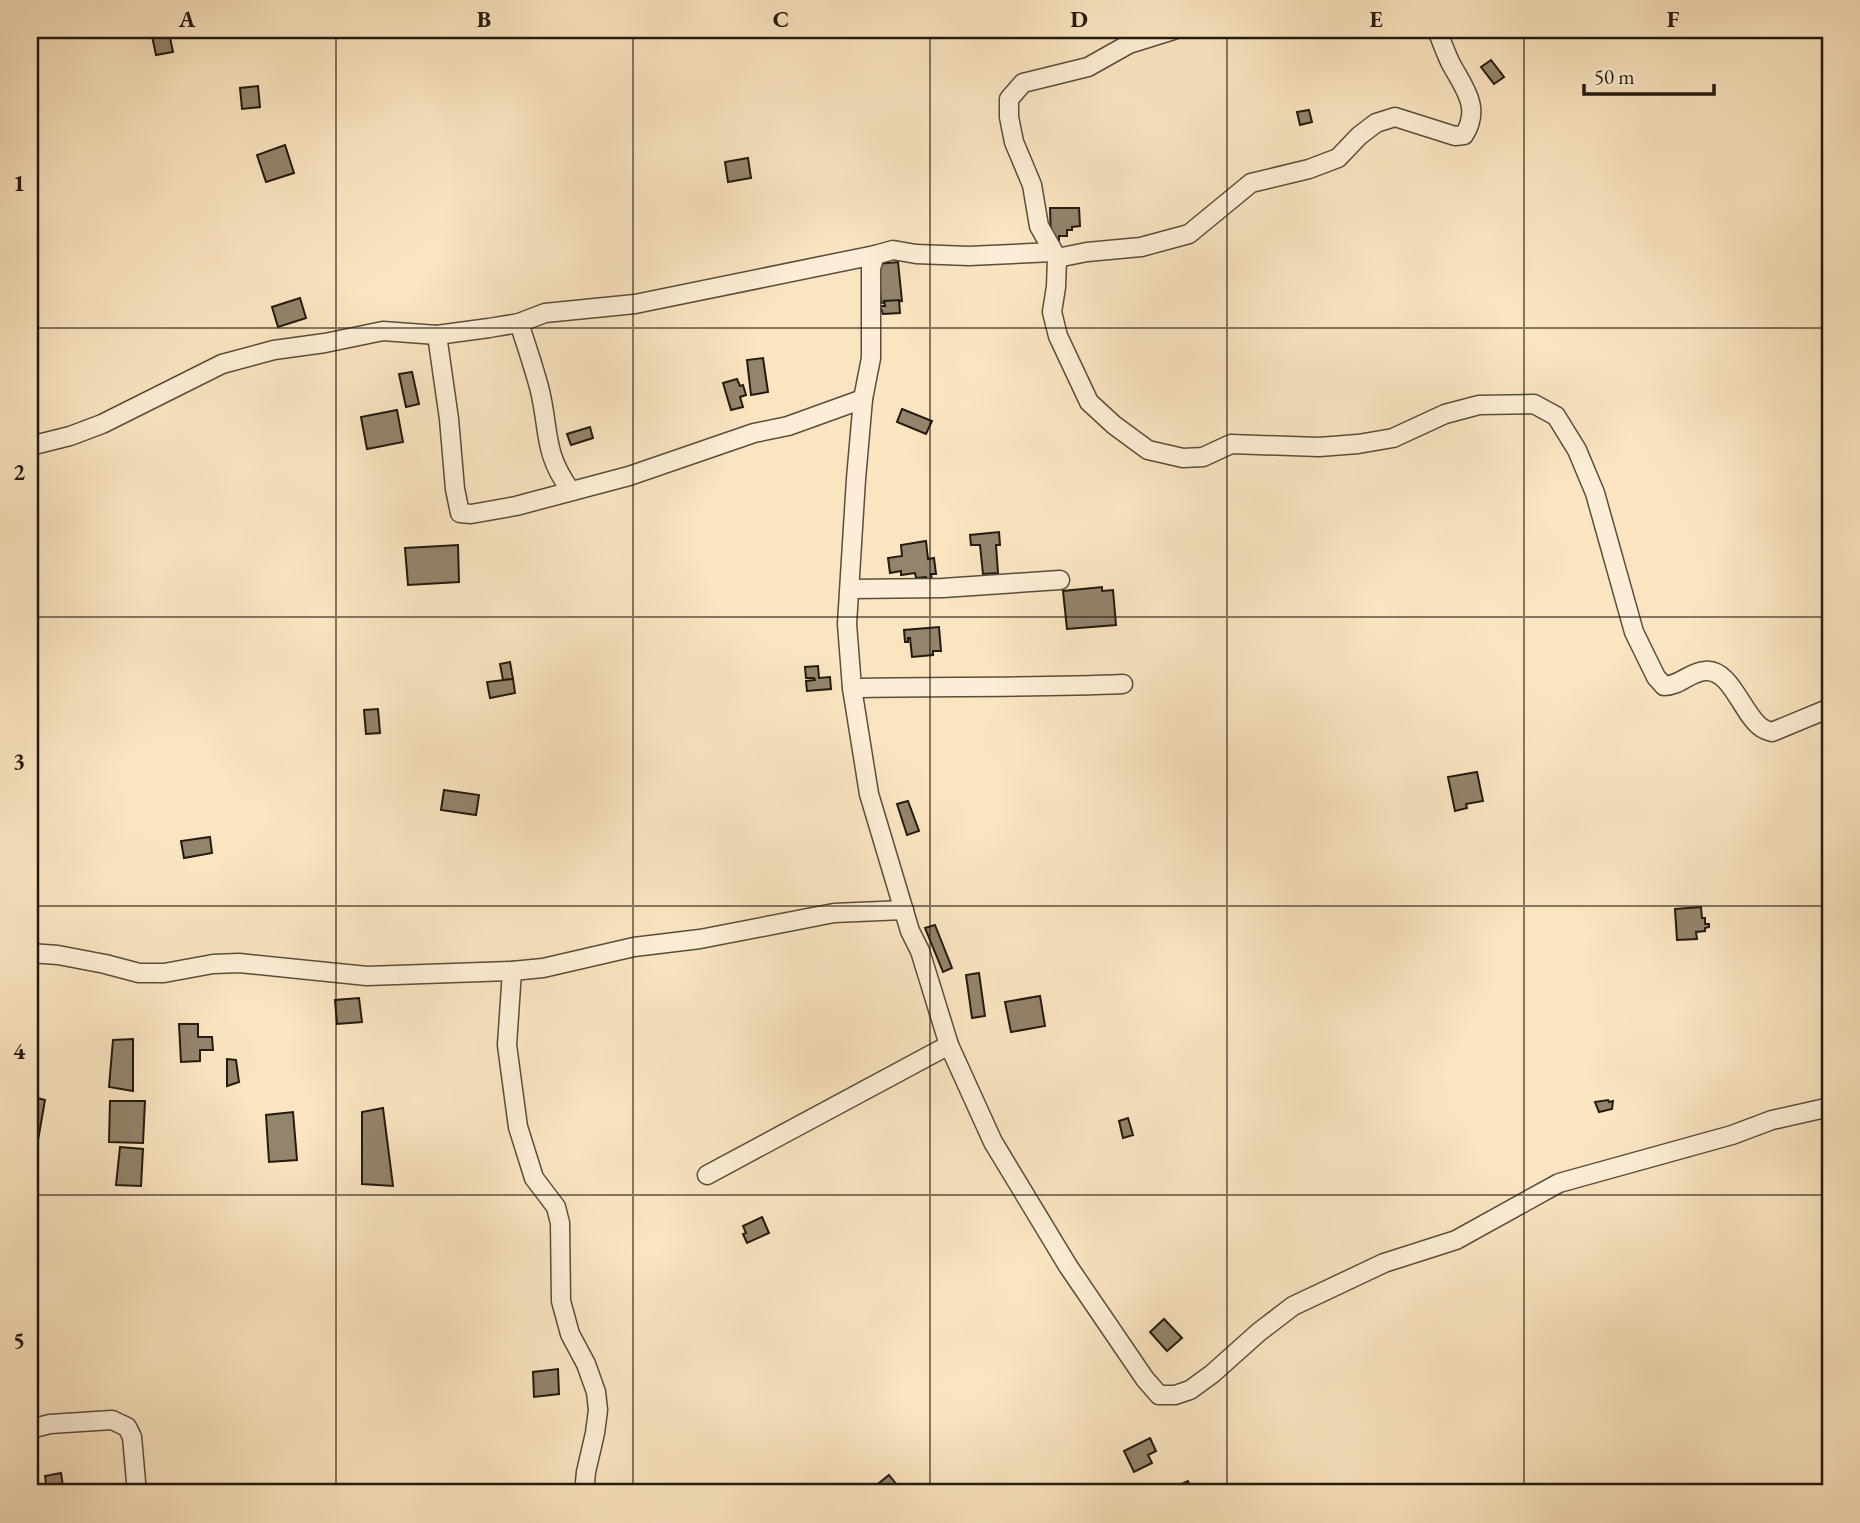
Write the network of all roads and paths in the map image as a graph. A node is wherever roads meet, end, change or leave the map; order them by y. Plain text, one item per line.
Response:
1 (1174, 30) edge
2 (1437, 30) edge
3 (875, 255) junction
4 (1055, 255) junction
5 (520, 323) junction
6 (437, 335) junction
7 (863, 399) junction
8 (30, 446) edge
9 (571, 491) junction
10 (1060, 580) dead end
11 (850, 589) junction
12 (1123, 684) dead end
13 (852, 688) junction
14 (1830, 708) edge
15 (904, 910) junction
16 (30, 953) edge
17 (512, 971) junction
18 (949, 1045) junction
19 (1830, 1107) edge
20 (707, 1175) dead end
21 (30, 1429) edge
22 (137, 1493) edge
23 (584, 1493) edge

1 - 4 street
2 - 4 street
3 - 4 street
3 - 5 street
3 - 7 street
4 - 14 street
5 - 6 street
5 - 9 street
6 - 8 street
6 - 9 street
7 - 9 street
7 - 11 street
10 - 11 street
11 - 13 street
12 - 13 street
13 - 15 street
15 - 17 street
15 - 18 street
16 - 17 street
17 - 23 street
18 - 19 street
18 - 20 street
21 - 22 street

